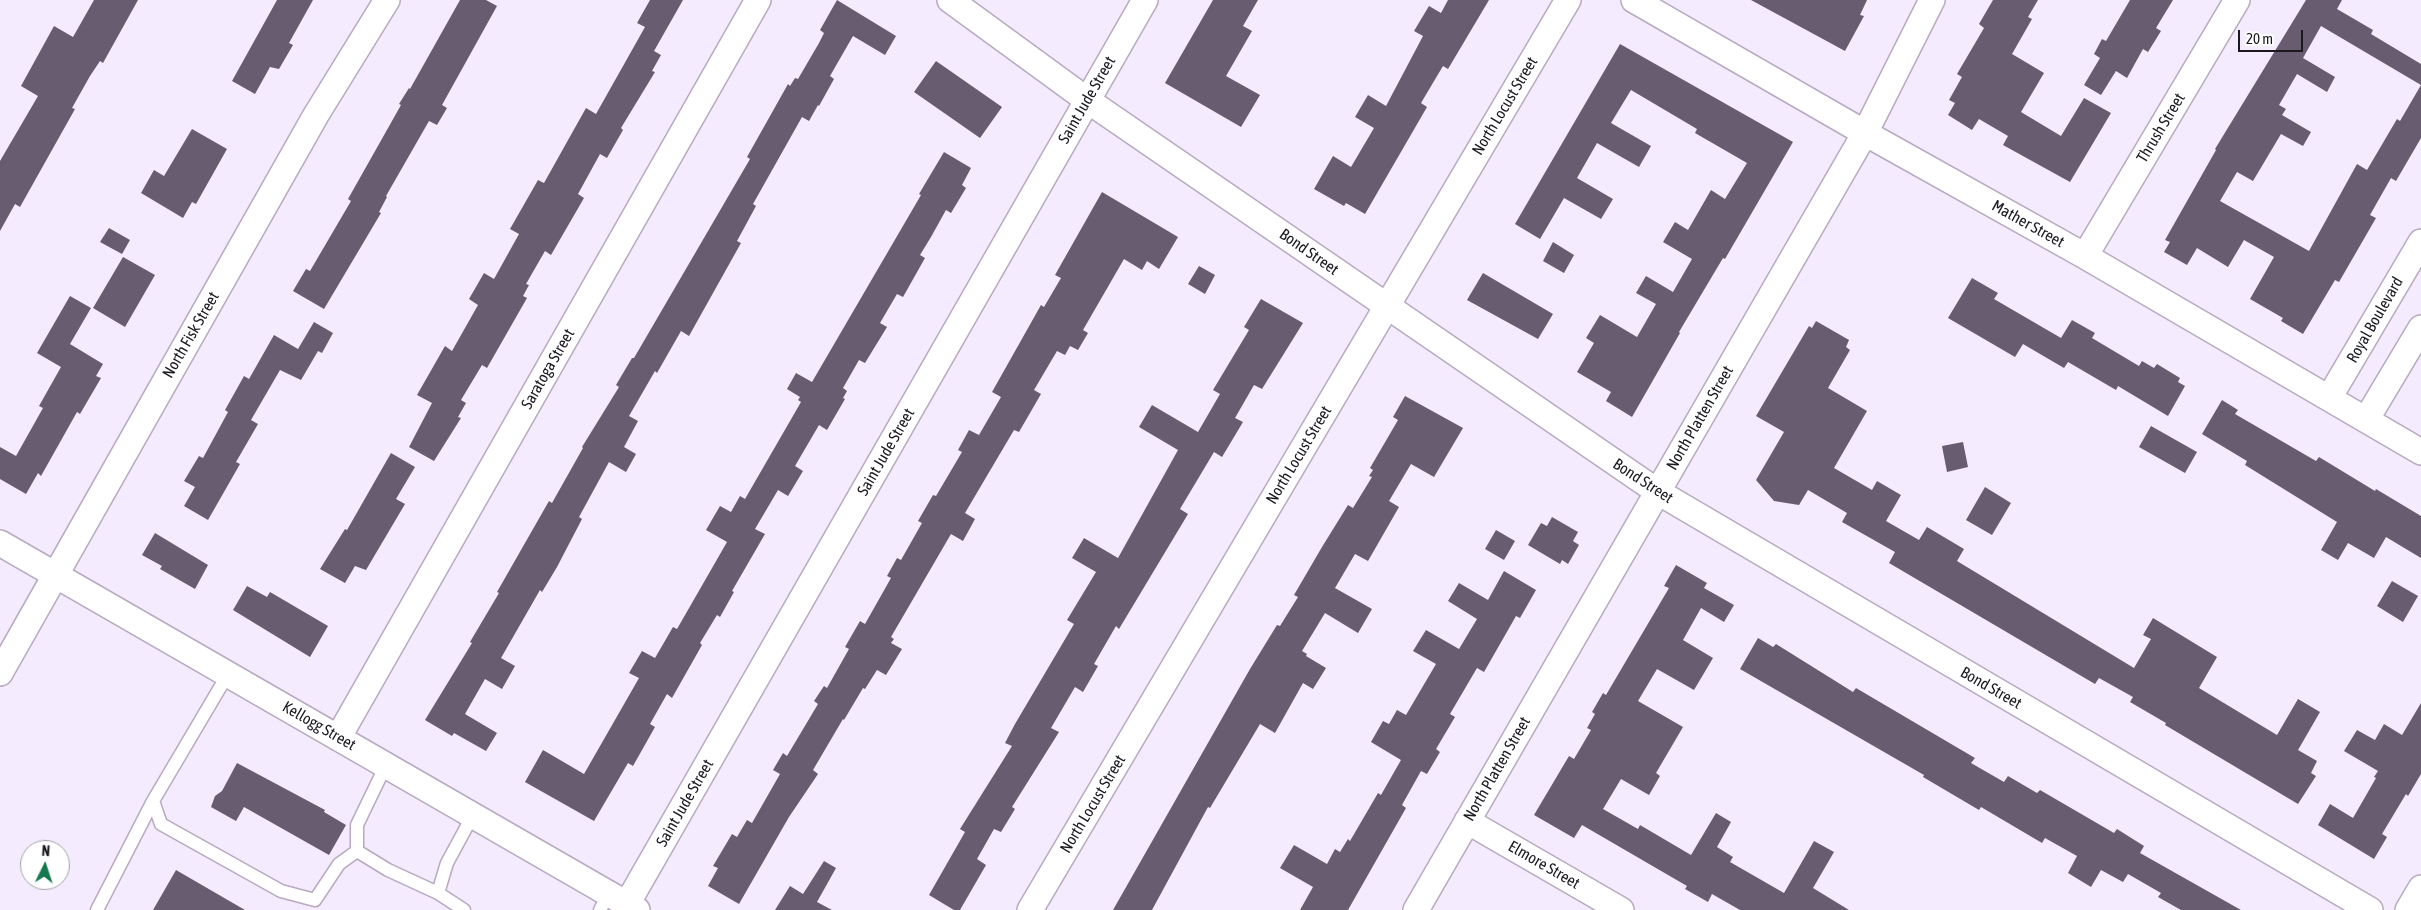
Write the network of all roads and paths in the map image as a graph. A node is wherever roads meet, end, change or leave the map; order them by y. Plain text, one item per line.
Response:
1 (387, 0) edge
2 (758, 0) edge
3 (950, 0) edge
4 (1145, 0) edge
5 (1568, 0) edge
6 (1634, 0) edge
7 (1932, 0) edge
8 (2237, 0) edge
9 (1087, 100) junction
10 (1865, 133) junction
11 (2421, 242) edge
12 (2085, 256) junction
13 (1387, 306) junction
14 (2421, 328) edge
15 (2329, 398) junction
16 (2366, 420) junction
17 (2421, 452) edge
18 (1658, 492) junction
19 (0, 543) edge
20 (56, 575) junction
21 (0, 673) edge
22 (228, 674) junction
23 (338, 738) junction
24 (386, 765) junction
25 (153, 801) junction
26 (473, 815) junction
27 (1467, 821) junction
28 (357, 851) junction
29 (2421, 888) edge
30 (438, 893) junction
31 (618, 904) edge
32 (97, 910) edge
33 (464, 910) edge
34 (1030, 910) edge
35 (1416, 910) edge
36 (1621, 910) edge
37 (2370, 910) edge
38 (2408, 910) edge

1 - 20 street, North Fisk Street
2 - 23 street, Saratoga Street
3 - 9 street, Bond Street
4 - 9 street, Saint Jude Street
5 - 13 street, North Locust Street
6 - 10 street, Mather Street
7 - 10 street, North Platten Street
8 - 12 street, Thrush Street
9 - 13 street, Bond Street
9 - 31 street, Saint Jude Street
10 - 12 street, Mather Street
10 - 18 street, North Platten Street
11 - 15 street, Royal Boulevard
12 - 15 street, Mather Street
13 - 18 street, Bond Street
13 - 34 street, North Locust Street
14 - 16 street
15 - 16 street, Mather Street
16 - 17 street, Mather Street
18 - 27 street, North Platten Street
18 - 37 street, Bond Street
19 - 20 street, Kellogg Street
20 - 21 street, North Fisk Street
20 - 22 street, Kellogg Street
22 - 23 street, Kellogg Street
22 - 25 lane
23 - 24 street, Kellogg Street
24 - 26 street, Kellogg Street
24 - 28 lane
25 - 28 lane
25 - 32 lane
26 - 30 lane
26 - 31 street, Kellogg Street
27 - 35 street, North Platten Street
27 - 36 street, Elmore Street
28 - 30 lane
29 - 38 street
30 - 33 lane

